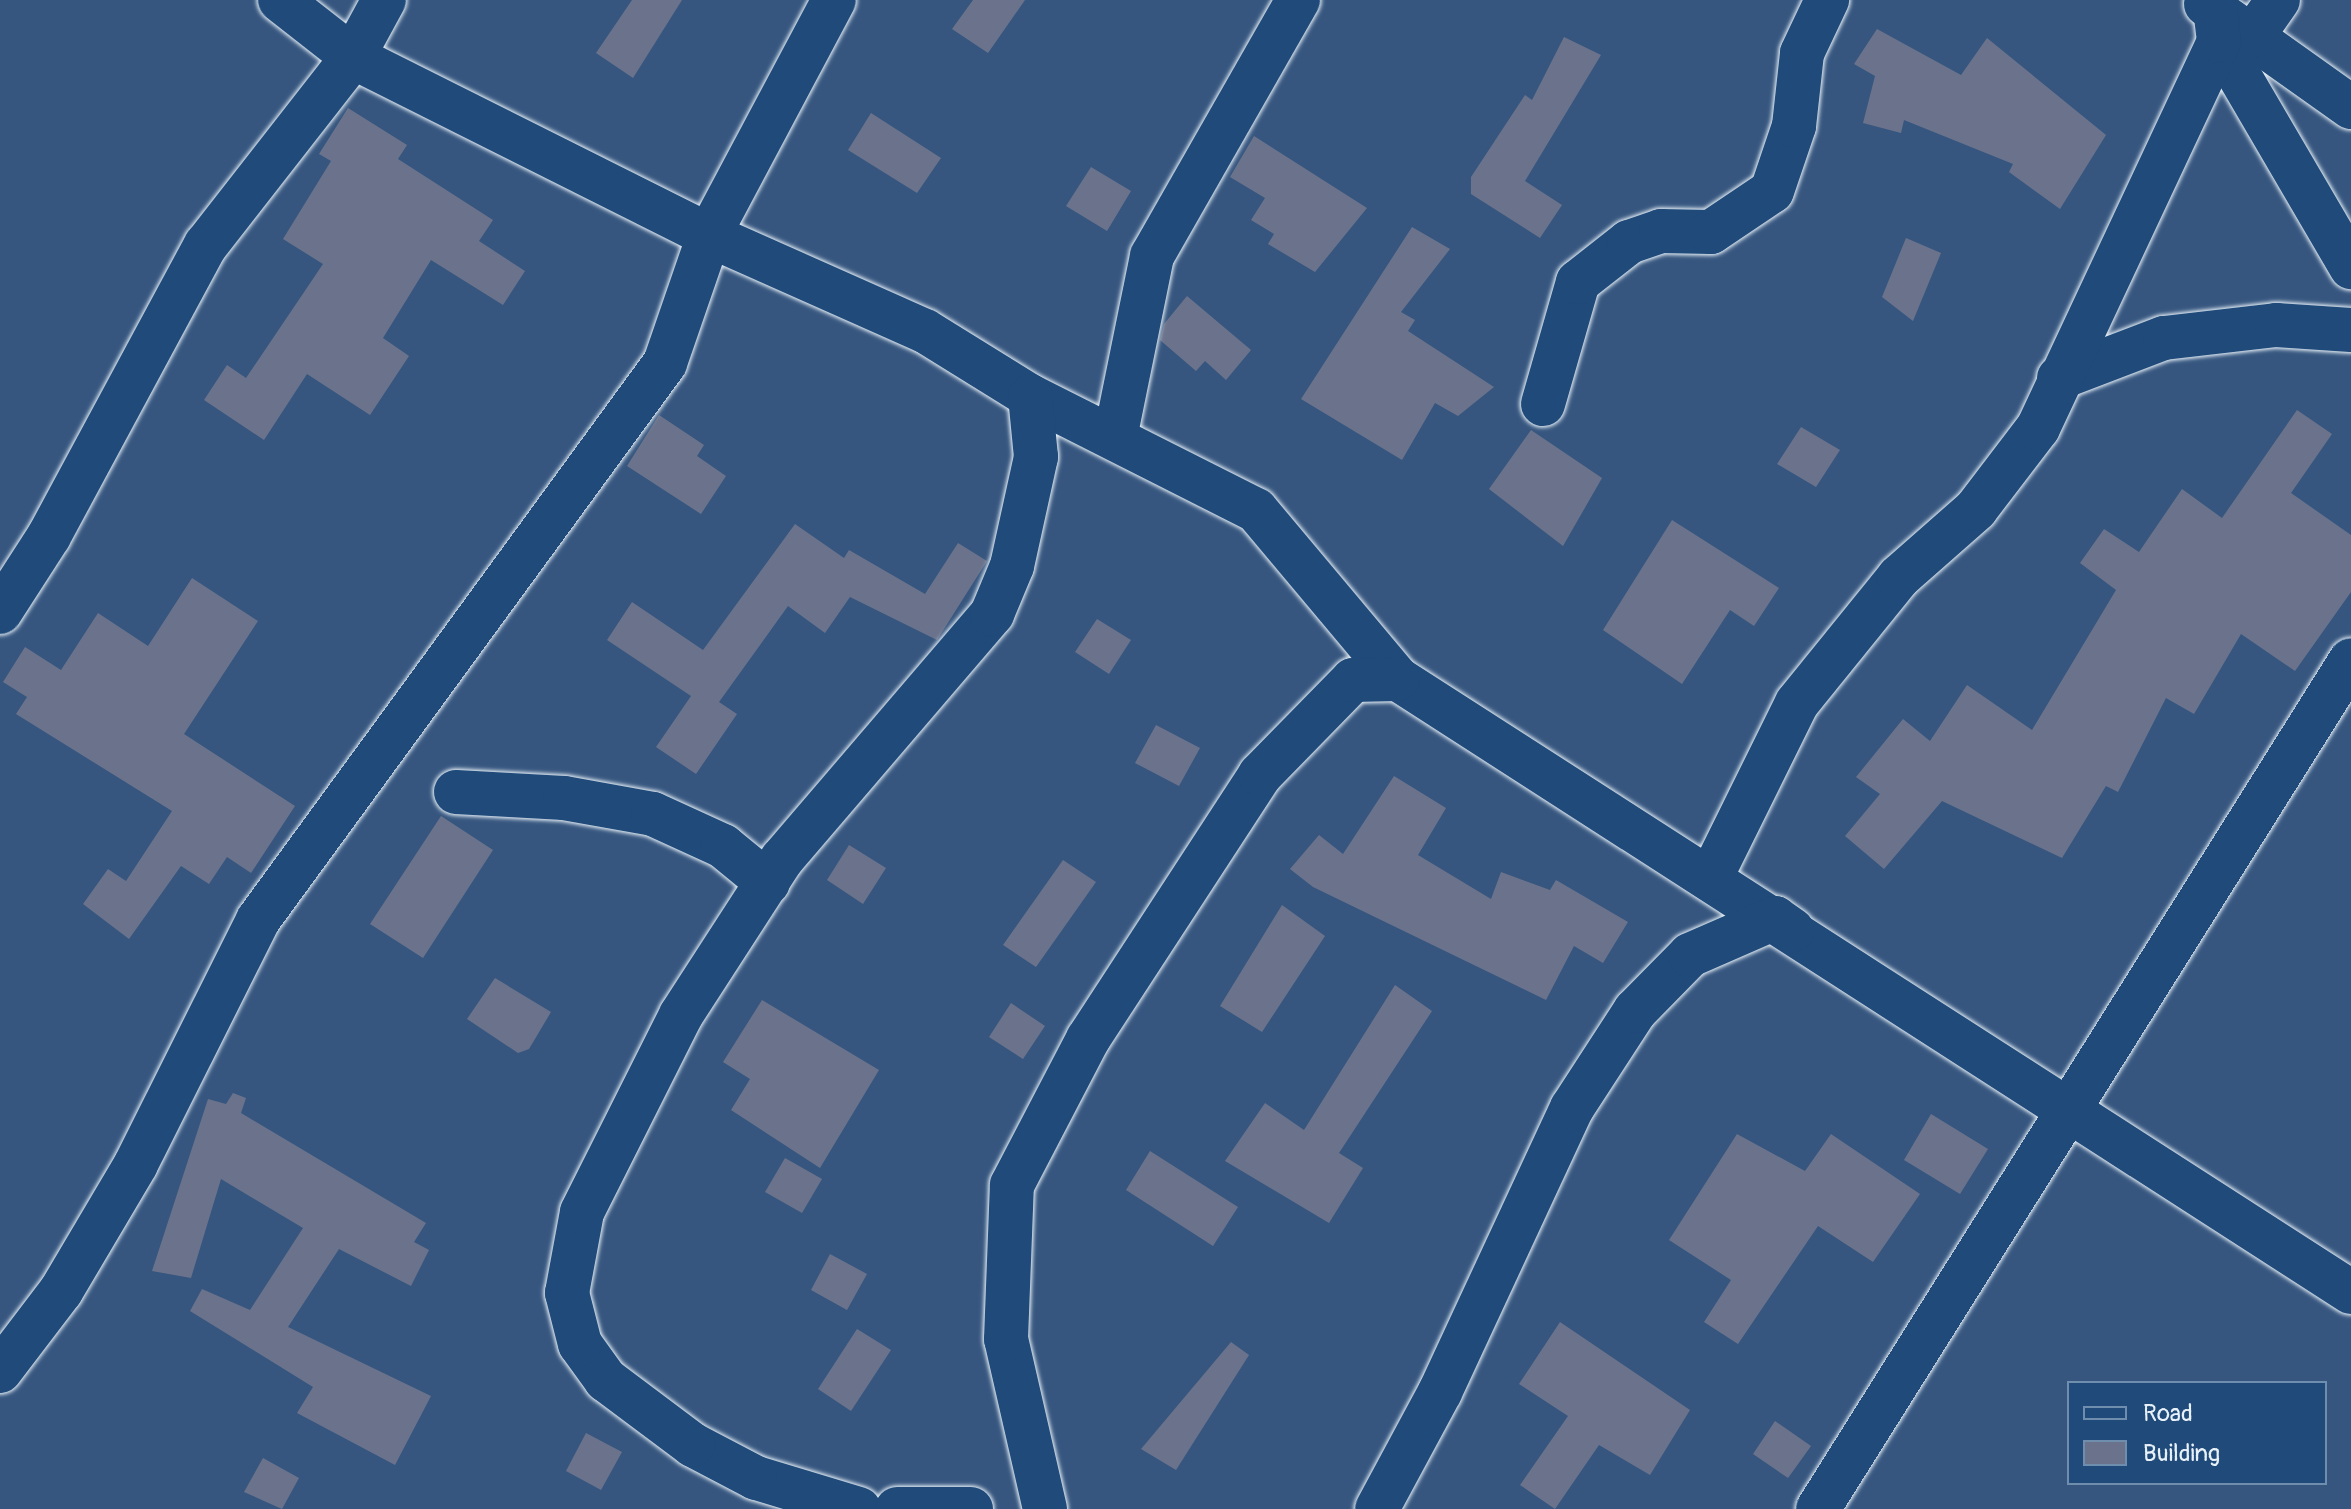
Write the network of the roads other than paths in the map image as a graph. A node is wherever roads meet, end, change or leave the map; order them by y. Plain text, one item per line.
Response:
1 (280, 0) edge
2 (384, 0) edge
3 (834, 0) edge
4 (1298, 0) edge
5 (1827, 0) edge
6 (2278, 0) edge
7 (2222, 22) edge
8 (353, 57) junction
9 (2351, 107) edge
10 (709, 235) junction
11 (2351, 267) edge
12 (2351, 330) edge
13 (2059, 378) junction
14 (1030, 396) junction
15 (1543, 404) dead end
16 (1115, 438) junction
17 (0, 612) edge
18 (2351, 660) edge
19 (1398, 679) junction
20 (456, 792) dead end
21 (1710, 879) junction
22 (768, 883) junction
23 (1835, 959) junction
24 (2067, 1109) junction
25 (2351, 1292) edge
26 (0, 1371) edge
27 (859, 1509) edge
28 (897, 1509) edge
29 (971, 1509) edge
30 (1045, 1509) edge
31 (1377, 1509) edge
32 (1818, 1509) edge

1 - 8 street
2 - 8 street
3 - 10 street
4 - 16 street
5 - 15 street
6 - 7 street
7 - 9 street
7 - 11 street
7 - 13 street
8 - 10 street
8 - 17 street
10 - 14 street
10 - 26 street
12 - 13 street
13 - 21 street
14 - 16 street
14 - 22 street
16 - 19 street
18 - 24 street
19 - 21 street
19 - 30 street
20 - 22 street
21 - 23 street
22 - 27 street
23 - 24 street
23 - 31 street
24 - 25 street
24 - 32 street
28 - 29 street

